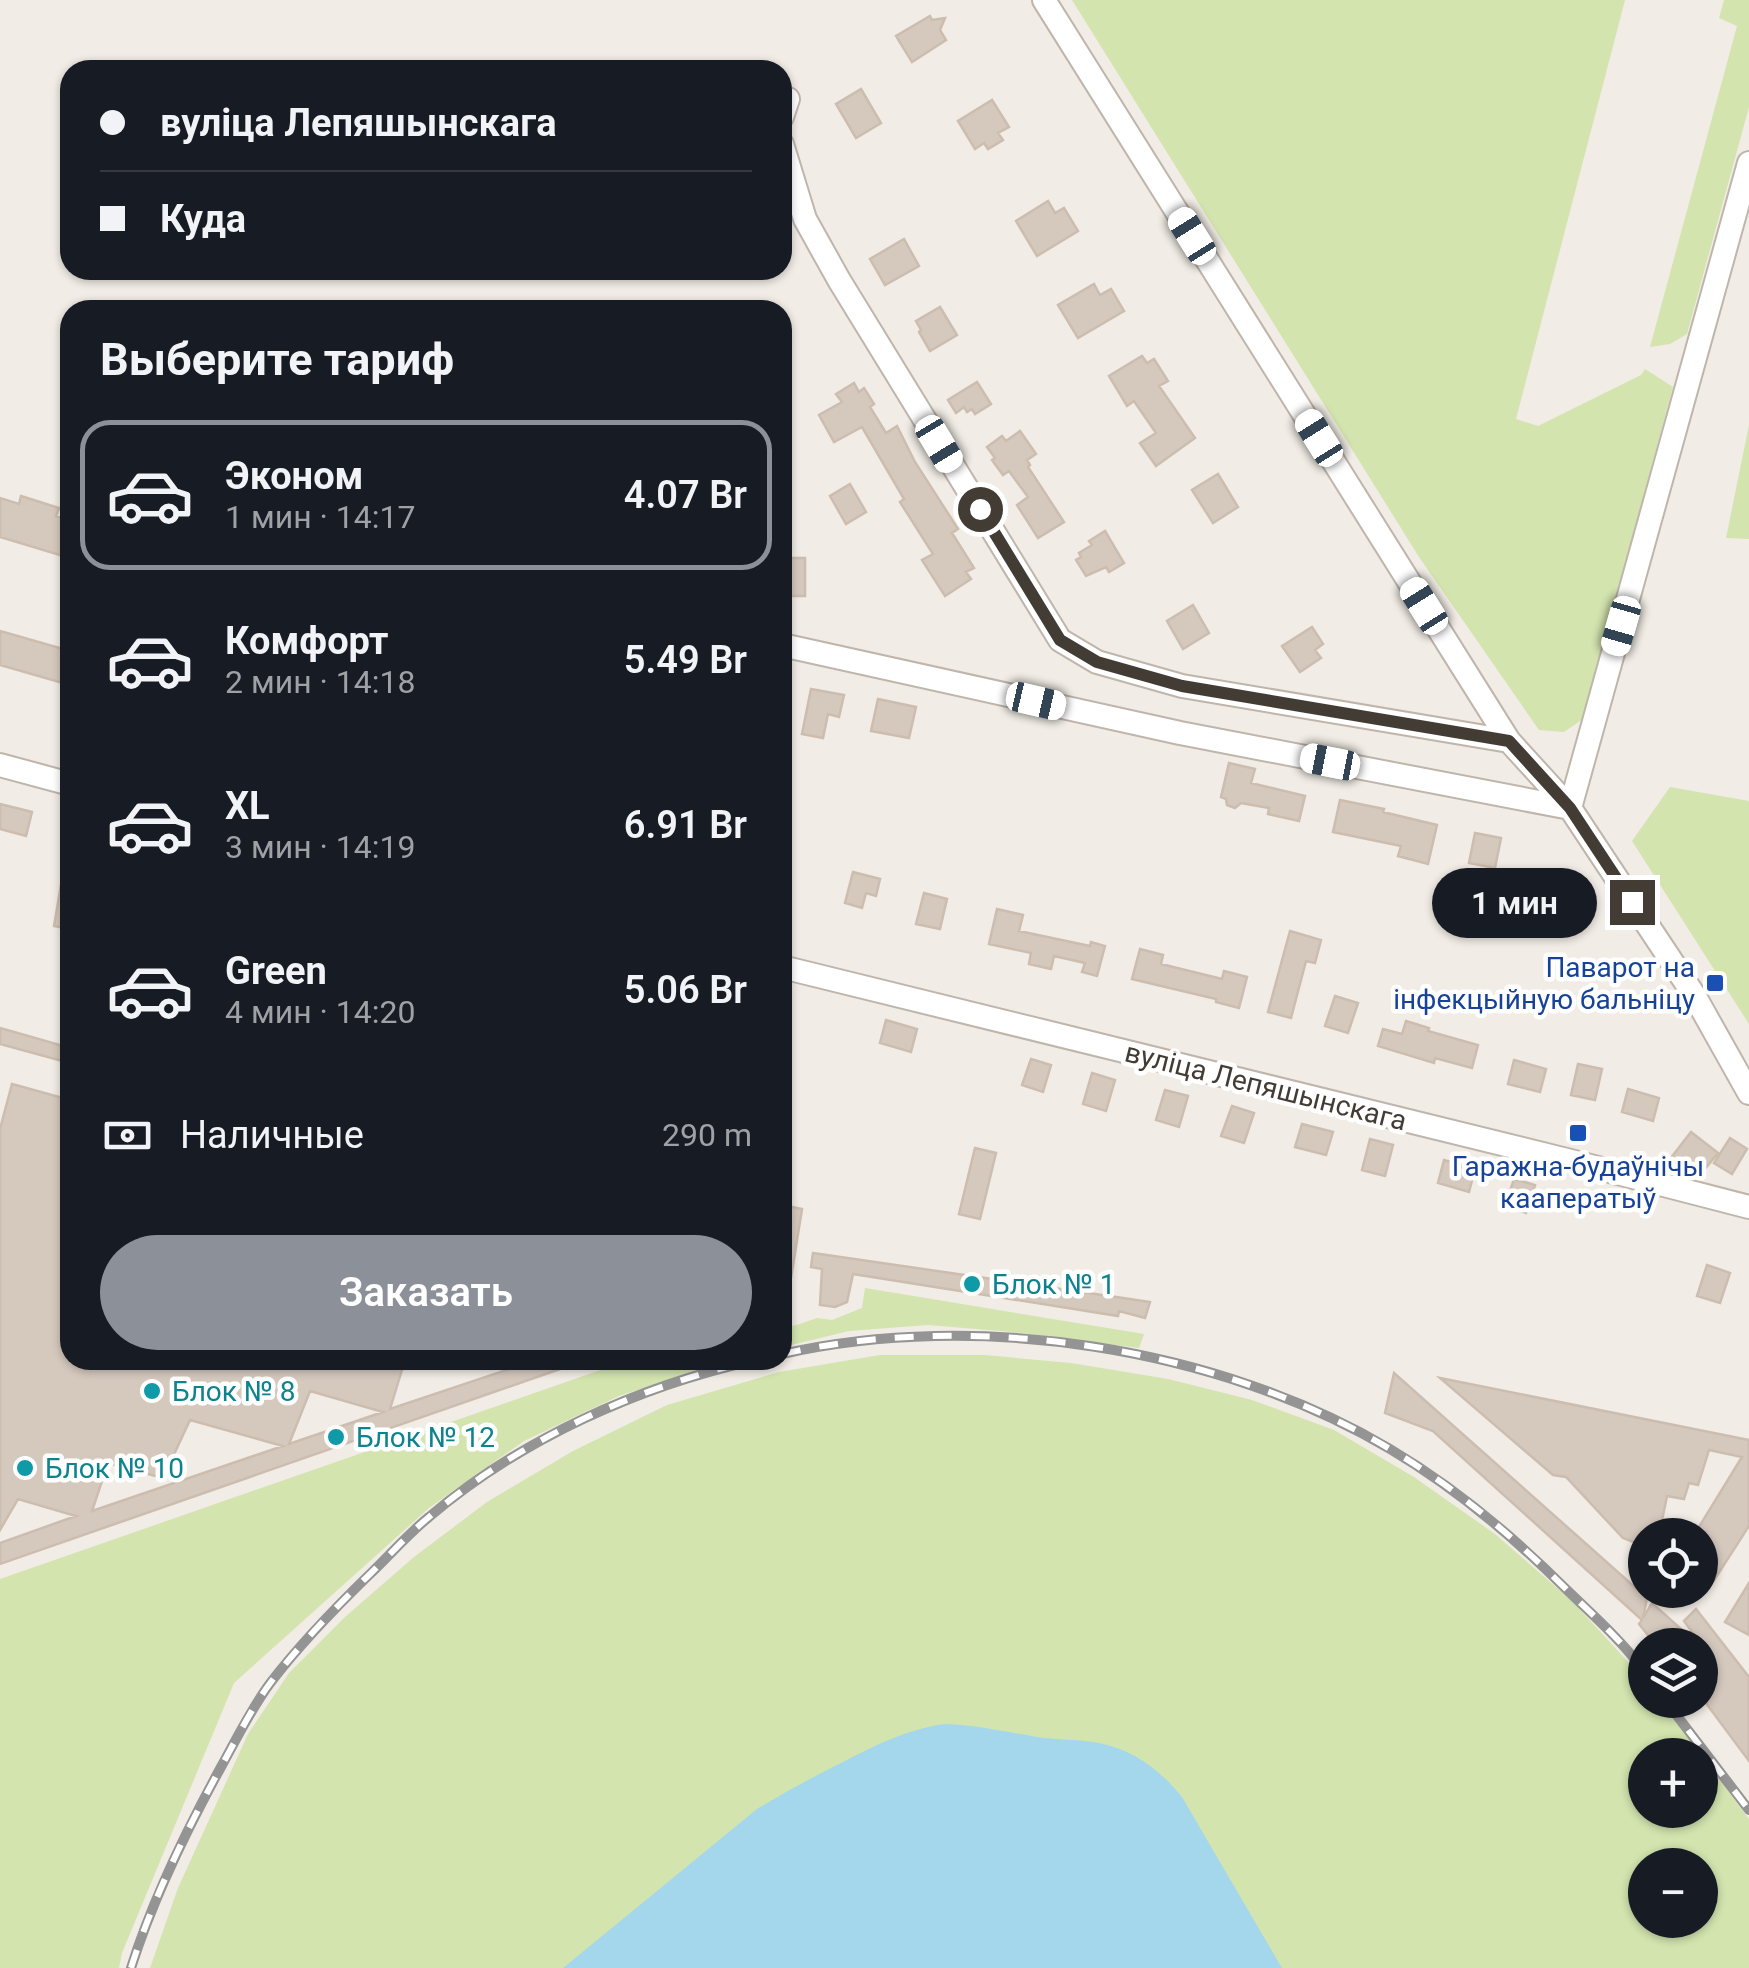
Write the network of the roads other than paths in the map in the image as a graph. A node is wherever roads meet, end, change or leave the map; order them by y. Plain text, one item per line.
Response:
1 (1044, 0) edge
2 (1749, 163) edge
3 (792, 177) edge
4 (792, 647) edge
5 (1509, 741) junction
6 (0, 765) edge
7 (60, 781) edge
8 (1570, 808) junction
9 (792, 969) edge
10 (1749, 1093) edge
11 (1749, 1207) edge

1 - 5 street
2 - 8 street
3 - 5 street
4 - 8 street
5 - 8 street
6 - 7 street
8 - 10 street
9 - 11 street, вуліца Лепяшынскага

